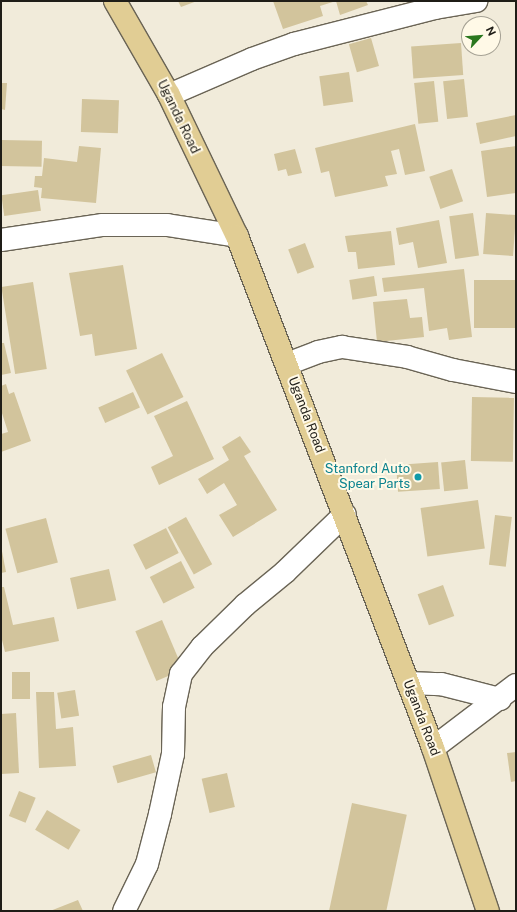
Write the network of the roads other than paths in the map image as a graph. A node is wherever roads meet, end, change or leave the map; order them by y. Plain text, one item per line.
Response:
1 (115, 1) edge
2 (476, 1) edge
3 (435, 4) edge
4 (169, 95) junction
5 (237, 236) junction
6 (1, 240) edge
7 (286, 364) junction
8 (516, 382) edge
9 (345, 514) junction
10 (408, 683) junction
11 (516, 685) edge
12 (500, 699) junction
13 (433, 748) junction
14 (124, 911) edge
15 (488, 911) edge

1 - 4 main road, Uganda Road
2 - 3 street
3 - 4 street
4 - 5 main road, Uganda Road
5 - 6 street
5 - 7 main road, Uganda Road
7 - 8 street
7 - 9 main road, Uganda Road
9 - 10 main road, Uganda Road
9 - 14 street
10 - 12 street
10 - 13 main road, Uganda Road
11 - 12 street
12 - 13 street
13 - 15 main road, Uganda Road

